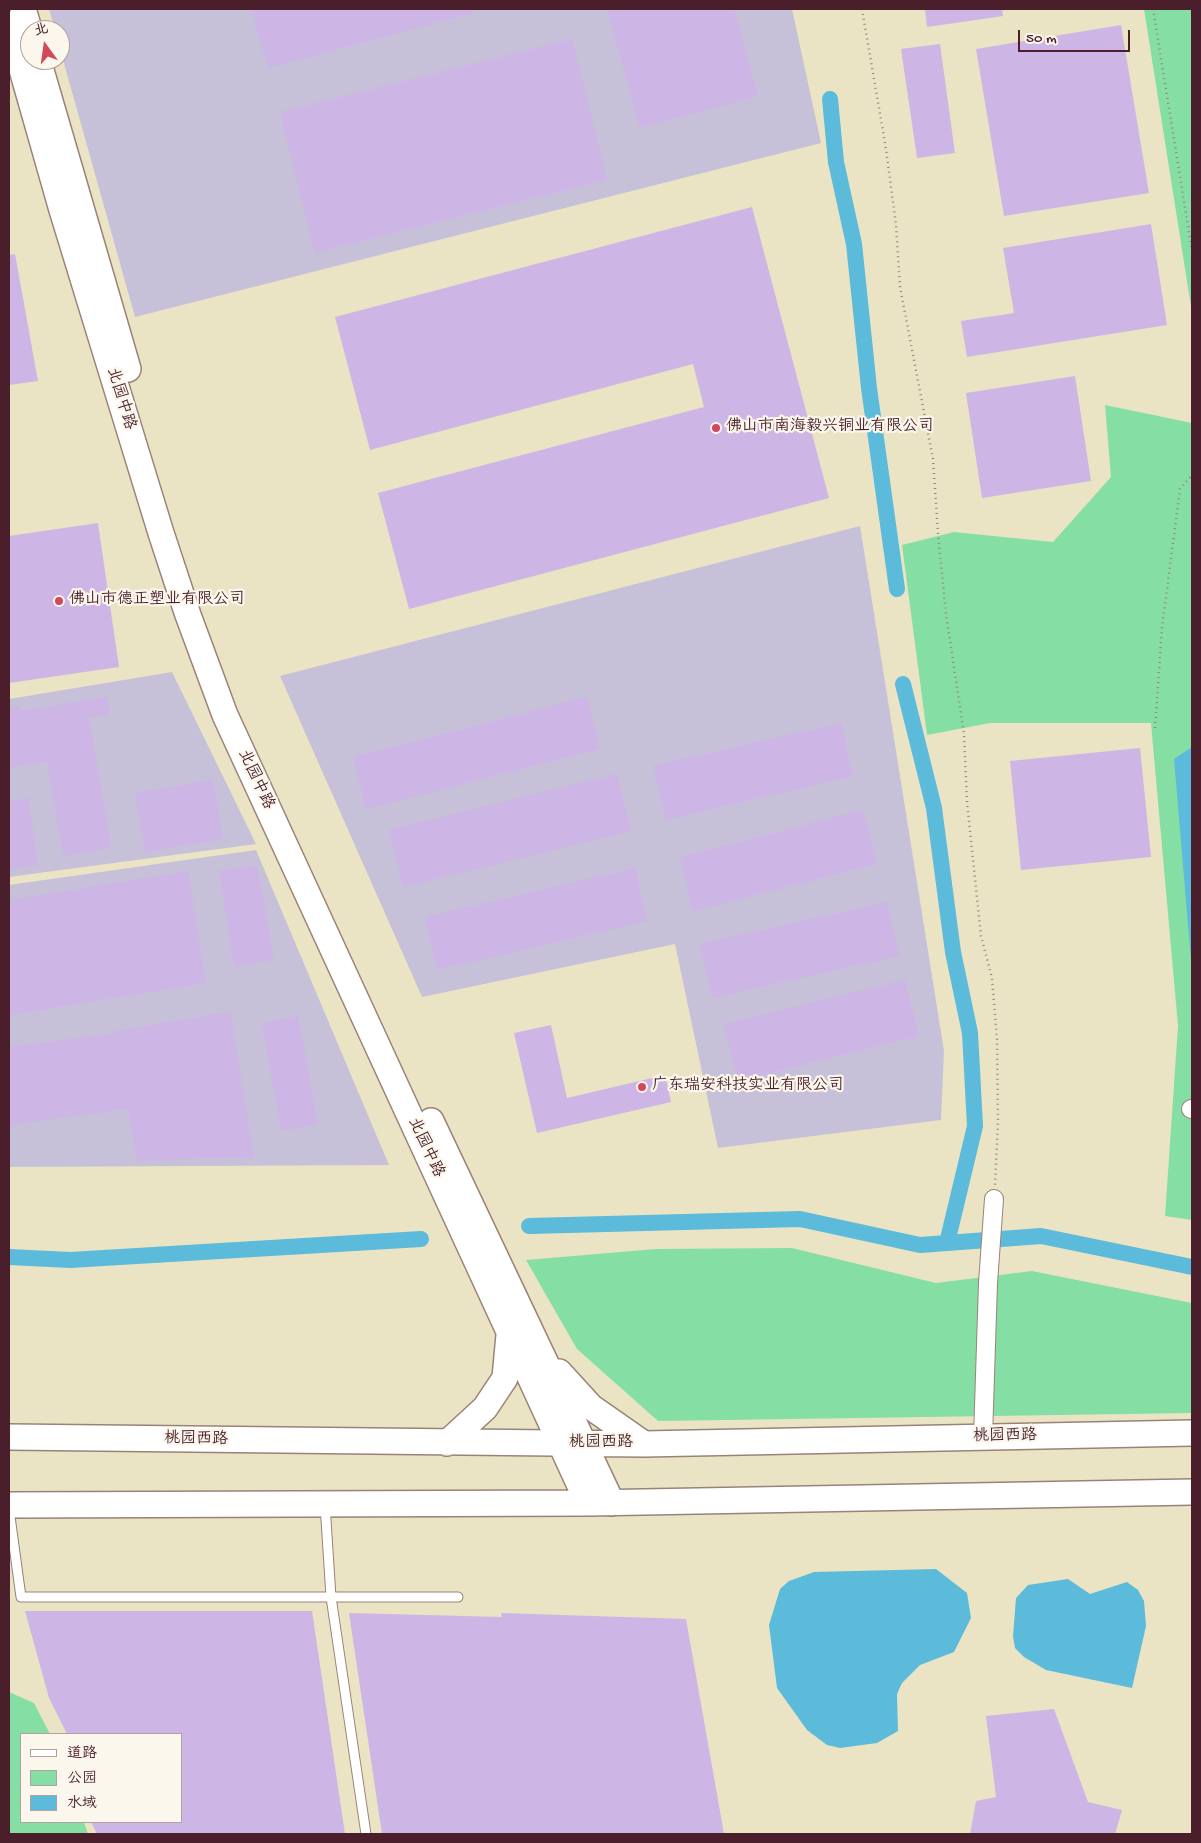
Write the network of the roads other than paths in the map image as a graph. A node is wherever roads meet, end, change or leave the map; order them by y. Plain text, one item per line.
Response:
1 (9, 24) edge
2 (41, 70) edge
3 (994, 1199) road end
4 (509, 1332) junction
5 (541, 1353) junction
6 (1192, 1433) edge
7 (9, 1437) edge
8 (983, 1437) junction
9 (447, 1443) junction
10 (572, 1444) junction
11 (644, 1444) junction
12 (1192, 1492) edge
13 (600, 1503) junction
14 (325, 1504) junction
15 (9, 1505) edge
16 (9, 1510) edge
17 (331, 1597) junction
18 (458, 1597) dead end
19 (366, 1834) edge

1 - 4 street, 北园中路
2 - 5 street, 北园中路
3 - 8 street
4 - 9 street
4 - 10 street, 北园中路
5 - 10 street, 北园中路
5 - 11 street
6 - 8 street, 桃园西路
7 - 9 street, 桃园西路
8 - 11 street, 桃园西路
9 - 10 street, 桃园西路
10 - 11 street, 桃园西路
10 - 13 street, 北园中路
12 - 13 street
13 - 14 street
14 - 15 street
14 - 17 lane
16 - 17 lane
17 - 18 lane
17 - 19 lane

